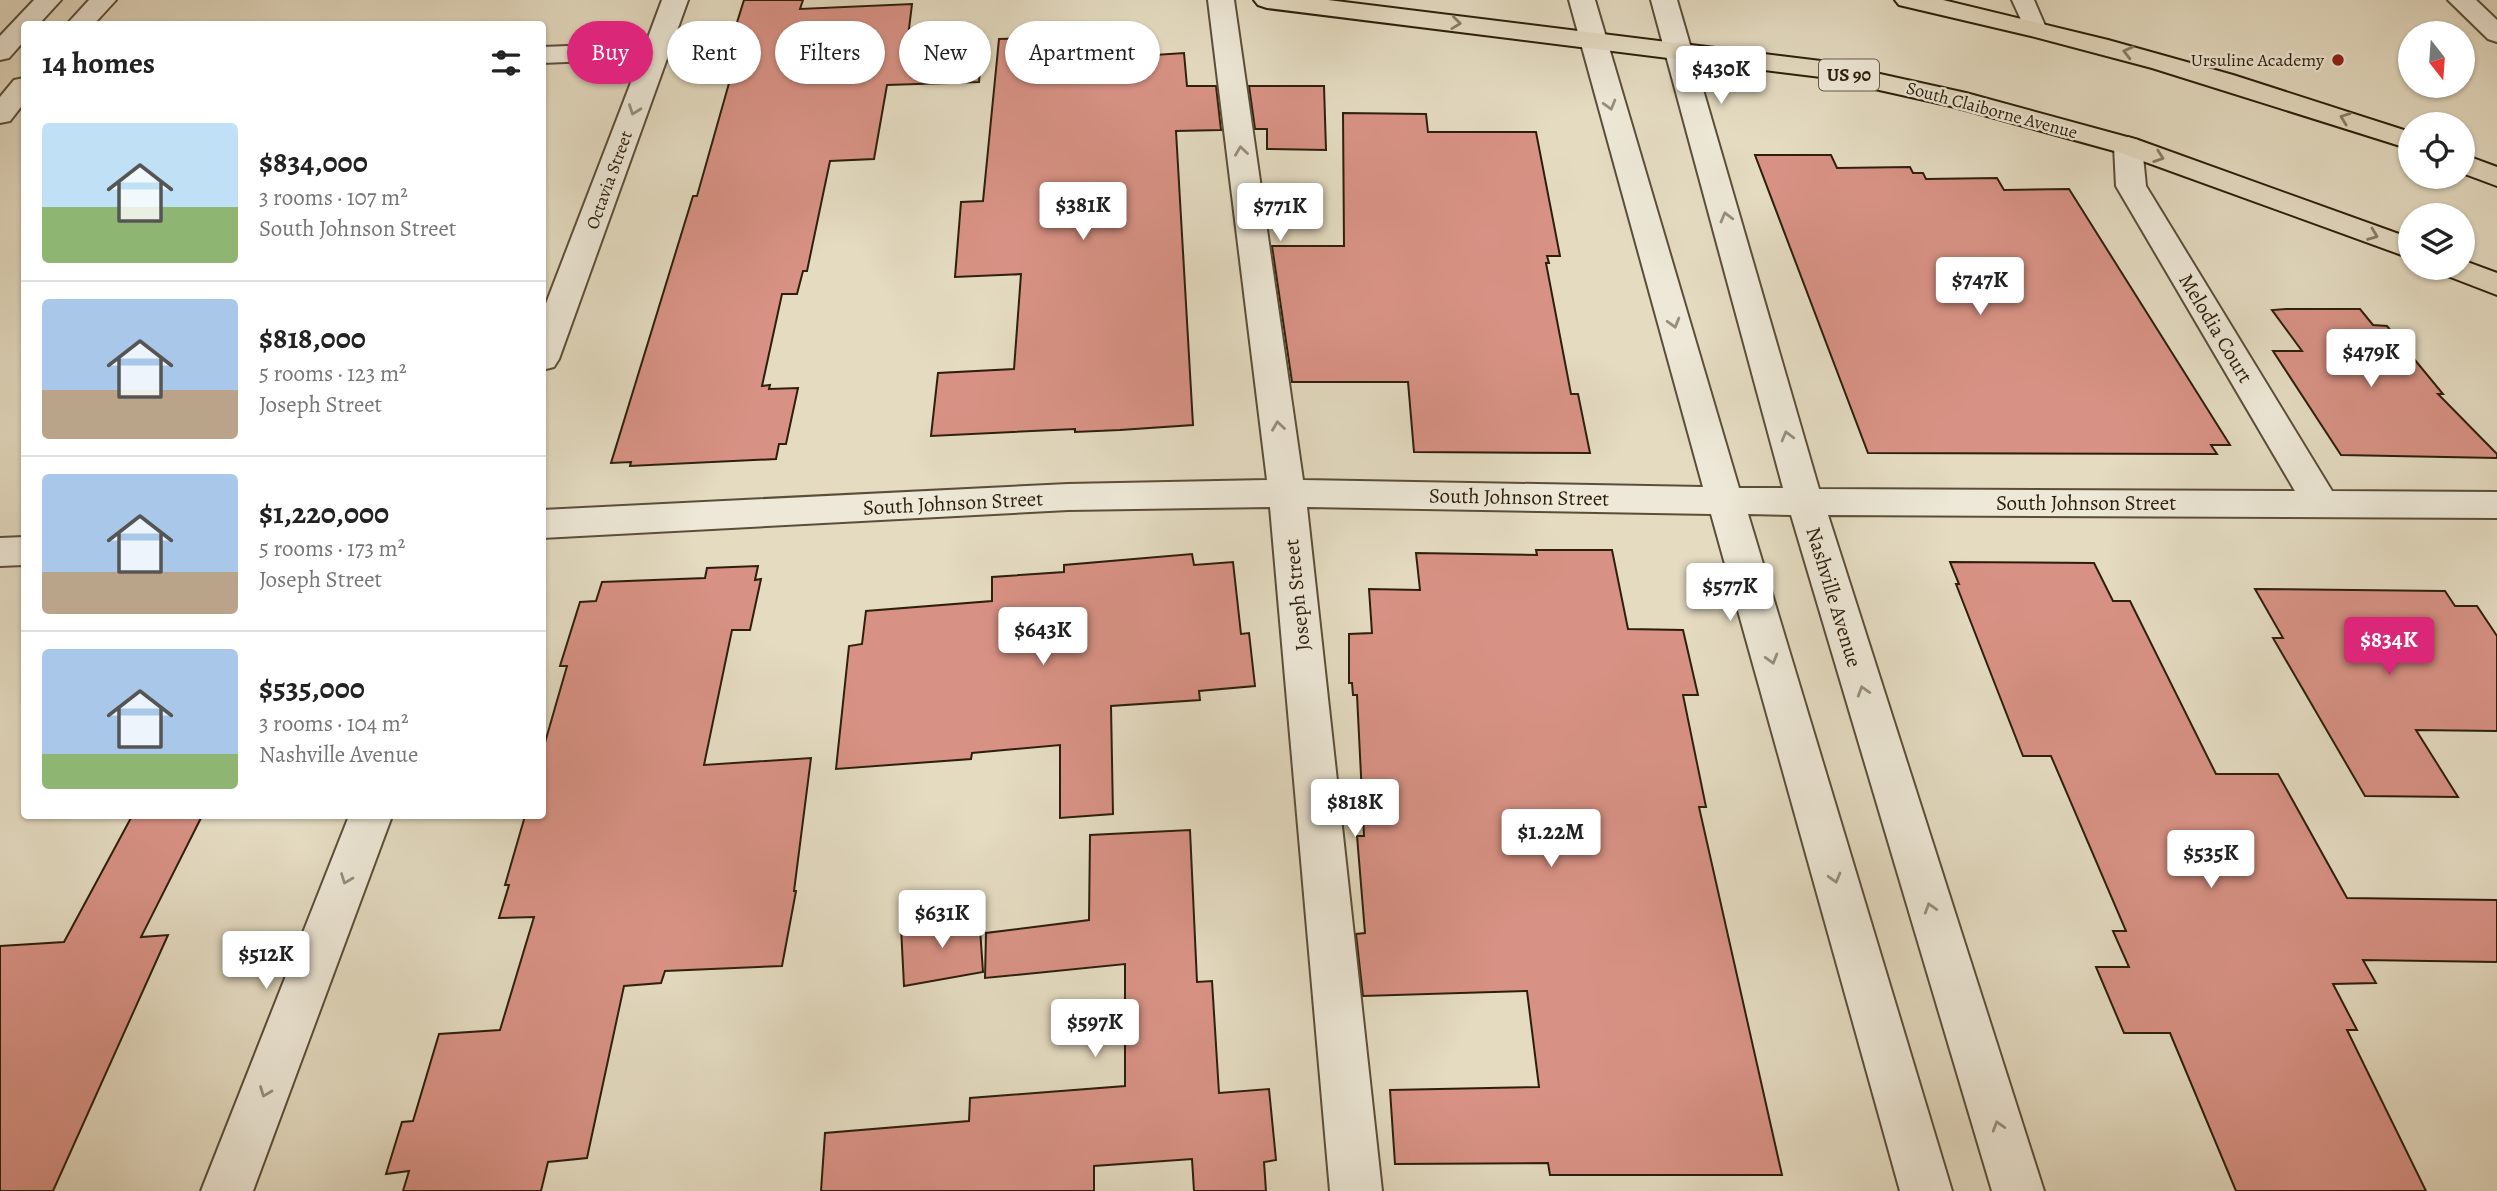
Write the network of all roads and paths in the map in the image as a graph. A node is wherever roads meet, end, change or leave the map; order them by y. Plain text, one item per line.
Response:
1 (48, 0) edge
2 (103, 0) edge
3 (676, 0) edge
4 (1221, 0) edge
5 (1267, 0) edge
6 (1582, 0) edge
7 (1664, 0) edge
8 (1908, 0) edge
9 (2023, 0) edge
10 (2461, 0) edge
11 (29, 21) edge
12 (83, 21) edge
13 (2035, 28) junction
14 (21, 29) edge
15 (2497, 34) edge
16 (1591, 39) junction
17 (656, 51) junction
18 (1680, 51) junction
19 (0, 52) edge
20 (546, 55) edge
21 (21, 77) edge
22 (0, 80) edge
23 (21, 90) edge
24 (0, 115) edge
25 (2398, 137) edge
26 (2128, 146) junction
27 (2475, 168) edge
28 (2497, 177) edge
29 (2398, 244) edge
30 (2475, 274) edge
31 (2493, 279) edge
32 (546, 348) edge
33 (1287, 493) junction
34 (1726, 501) junction
35 (1805, 502) junction
36 (2321, 504) junction
37 (2497, 505) edge
38 (546, 524) edge
39 (21, 551) edge
40 (0, 552) edge
41 (369, 819) edge
42 (227, 1191) edge
43 (1356, 1191) edge
44 (1926, 1191) edge
45 (2018, 1191) edge

1 - 11 street
2 - 12 street
3 - 17 street, Octavia Street
33 -> 4 street, Joseph Street
5 -> 16 main road, South Claiborne Avenue / US 90
6 - 16 street
7 - 18 street, Nashville Avenue
8 - 13 main road
9 - 13 lane
10 - 15 street
25 -> 13 main road
14 - 19 street
16 - 18 main road, South Claiborne Avenue / US 90
16 -> 34 street
17 - 20 street
17 -> 32 street, Octavia Street
18 - 26 main road, South Claiborne Avenue / US 90
35 -> 18 street, Nashville Avenue
21 - 22 street
23 - 24 street
26 -> 29 main road, South Claiborne Avenue / US 90
26 - 36 street, Melodia Court
27 - 28 main road
30 - 31 main road
33 - 34 street, South Johnson Street
33 - 38 street, South Johnson Street
33 - 43 street, Joseph Street
34 - 35 street, South Johnson Street
34 -> 44 street
35 - 36 street, South Johnson Street
45 -> 35 street, Nashville Avenue
36 - 37 street, South Johnson Street
39 - 40 street
41 -> 42 street

